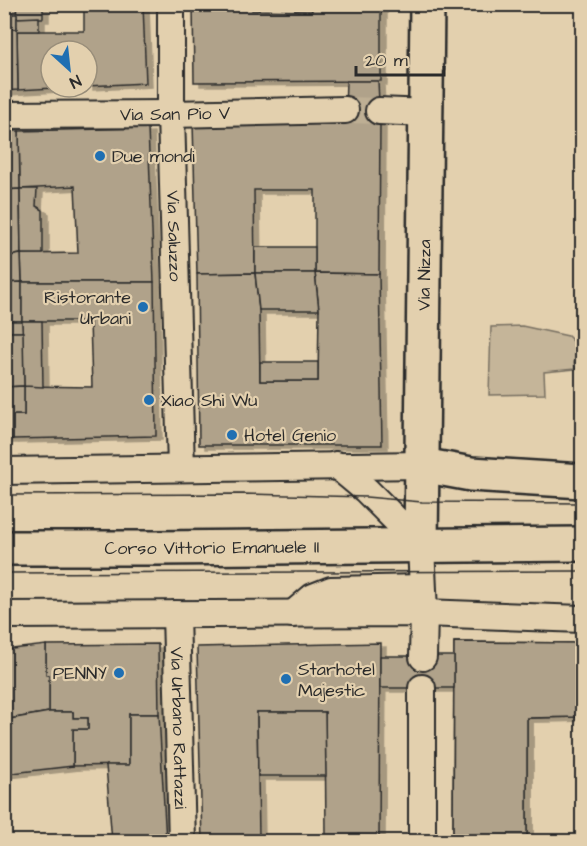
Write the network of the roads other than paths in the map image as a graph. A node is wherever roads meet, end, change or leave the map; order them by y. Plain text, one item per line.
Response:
1 (171, 4) edge
2 (427, 4) edge
3 (345, 110) tunnel mouth
4 (379, 111) tunnel mouth
5 (428, 113) junction
6 (171, 114) junction
7 (4, 115) edge
8 (336, 465) junction
9 (422, 465) junction
10 (182, 468) junction
11 (4, 471) edge
12 (582, 481) edge
13 (582, 544) edge
14 (421, 545) junction
15 (4, 548) edge
16 (422, 588) junction
17 (424, 613) junction
18 (176, 614) junction
19 (292, 614) junction
20 (4, 615) edge
21 (582, 619) edge
22 (423, 657) dead end
23 (422, 688) dead end
24 (182, 842) edge
25 (422, 842) edge

1 - 6 street, Via Saluzzo
2 - 5 main road, Via Nizza
3 - 6 street, Via San Pio V
4 - 5 street
5 - 9 main road, Via Nizza
6 - 7 street, Via San Pio V
6 - 10 street, Via Saluzzo
8 - 9 street
8 - 10 street
8 - 14 street
9 - 12 main road
9 - 14 main road, Via Nizza
10 - 11 street
13 - 14 main road, Corso Vittorio Emanuele II
14 - 15 main road, Corso Vittorio Emanuele II
14 - 16 street
16 - 17 street
16 - 19 street
17 - 19 street
17 - 21 street
17 - 22 street
18 - 19 street
18 - 20 street
18 - 24 street, Via Urbano Rattazzi
23 - 25 street

